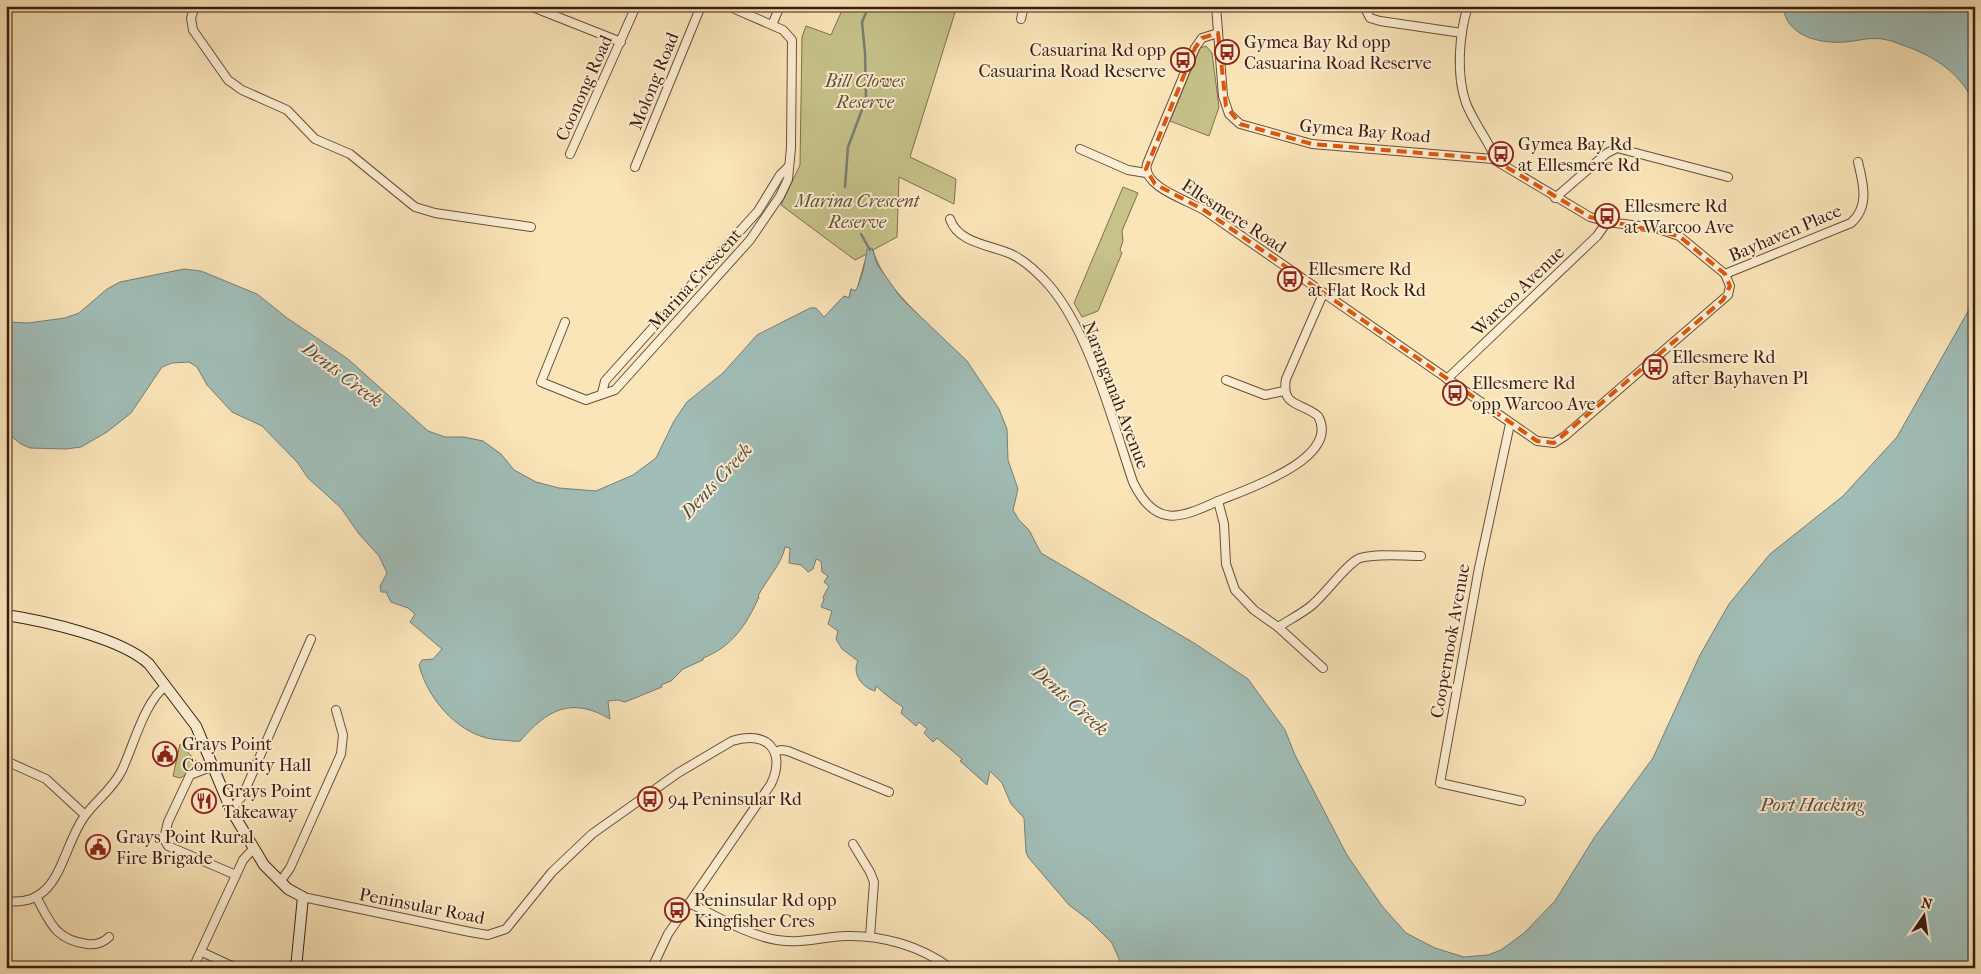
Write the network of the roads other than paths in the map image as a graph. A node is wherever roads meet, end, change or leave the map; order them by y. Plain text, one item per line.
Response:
1 (195, 6) edge
2 (530, 6) edge
3 (636, 6) edge
4 (701, 6) edge
5 (728, 6) edge
6 (780, 6) edge
7 (1024, 6) edge
8 (1216, 6) edge
9 (1364, 6) edge
10 (1468, 6) edge
11 (1021, 19) dead end
12 (772, 25) junction
13 (1218, 33) junction
14 (1462, 33) junction
15 (621, 42) junction
16 (1080, 149) dead end
17 (570, 154) dead end
18 (1493, 159) junction
19 (1858, 162) dead end
20 (635, 167) dead end
21 (788, 167) junction
22 (1146, 173) junction
23 (1728, 178) dead end
24 (1555, 198) junction
25 (950, 219) dead end
26 (1606, 222) junction
27 (531, 227) dead end
28 (1725, 274) junction
29 (1322, 294) junction
30 (565, 322) dead end
31 (1447, 379) junction
32 (1226, 380) dead end
33 (1284, 391) junction
34 (602, 393) junction
35 (1510, 424) junction
36 (1218, 501) junction
37 (1421, 556) dead end
38 (6, 614) edge
39 (1278, 627) junction
40 (311, 639) dead end
41 (1323, 668) dead end
42 (166, 686) junction
43 (336, 710) dead end
44 (775, 752) junction
45 (6, 761) edge
46 (213, 766) junction
47 (889, 792) dead end
48 (1521, 801) dead end
49 (231, 810) junction
50 (85, 815) junction
51 (853, 844) dead end
52 (254, 848) junction
53 (236, 875) junction
54 (280, 882) junction
55 (303, 897) junction
56 (37, 898) junction
57 (6, 901) edge
58 (689, 903) junction
59 (108, 937) dead end
60 (870, 937) junction
61 (202, 952) junction
62 (234, 967) edge
63 (193, 968) edge
64 (296, 968) edge
65 (652, 968) edge
66 (949, 968) edge

1 - 27 street
2 - 15 street
3 - 15 street, Coonong Road
4 - 20 street, Molong Road
5 - 12 street, Marina Crescent
6 - 12 street
7 - 11 street
8 - 13 street, Gymea Bay Road
9 - 14 street
10 - 14 street
12 - 21 street, Marina Crescent
13 - 18 street, Gymea Bay Road
13 - 22 street
14 - 18 street
15 - 17 street, Coonong Road
16 - 22 street, Ellesmere Road
18 - 24 street
19 - 28 street, Bayhaven Place
21 - 34 street, Marina Crescent
21 - 34 street, Marina Crescent
22 - 29 street, Ellesmere Road
23 - 24 street
24 - 26 street
25 - 36 street, Naranganah Avenue
26 - 28 street
26 - 31 street, Warcoo Avenue
28 - 35 street, Ellesmere Road
29 - 31 street, Ellesmere Road
29 - 33 street
30 - 34 street, Marina Crescent
31 - 35 street, Ellesmere Road
32 - 33 street
33 - 36 street, Naranganah Avenue
35 - 48 street, Coopernook Avenue
36 - 39 street
37 - 39 street
38 - 42 street
39 - 41 street
40 - 49 street
42 - 46 street
42 - 50 street
43 - 54 street
44 - 47 street
44 - 55 street, Peninsular Road
44 - 58 street
45 - 50 street
46 - 49 street
46 - 53 street
49 - 52 street
50 - 56 street
51 - 60 street
52 - 53 street
52 - 54 street
53 - 61 street
54 - 55 street
55 - 64 street
56 - 57 street
56 - 59 street
58 - 60 street
58 - 65 street
60 - 66 street
61 - 62 street
61 - 63 street

